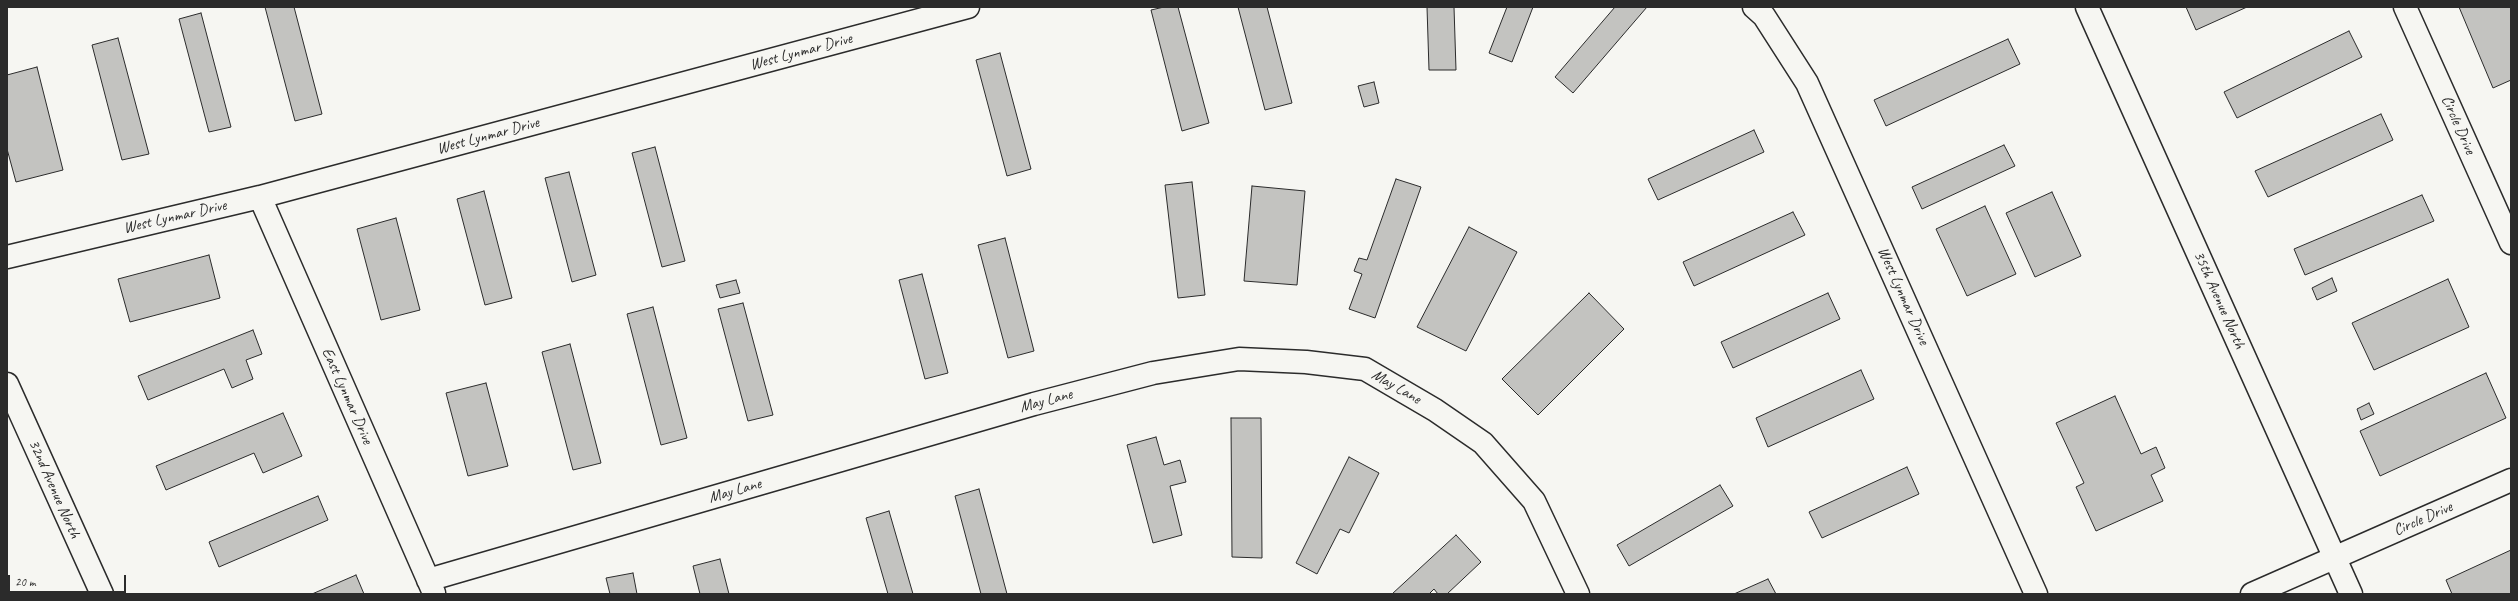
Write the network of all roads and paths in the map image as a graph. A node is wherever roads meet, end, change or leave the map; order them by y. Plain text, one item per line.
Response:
1 (968, 7) edge
2 (1754, 7) edge
3 (2087, 7) edge
4 (2405, 7) edge
5 (260, 197) junction
6 (2511, 243) edge
7 (7, 257) edge
8 (7, 384) edge
9 (2511, 480) edge
10 (2334, 558) junction
11 (432, 587) edge
12 (102, 594) edge
13 (1578, 594) edge
14 (2036, 594) edge
15 (2252, 594) edge
16 (2351, 594) edge

1 - 5 street, West Lynmar Drive
2 - 14 street, West Lynmar Drive
3 - 10 street, 35th Avenue North
4 - 6 street, Circle Drive
5 - 7 street, West Lynmar Drive
5 - 11 street, East Lynmar Drive
8 - 12 street, 32nd Avenue North
9 - 10 street, Circle Drive
10 - 15 street
10 - 16 street, 35th Avenue North
11 - 13 street, May Lane

